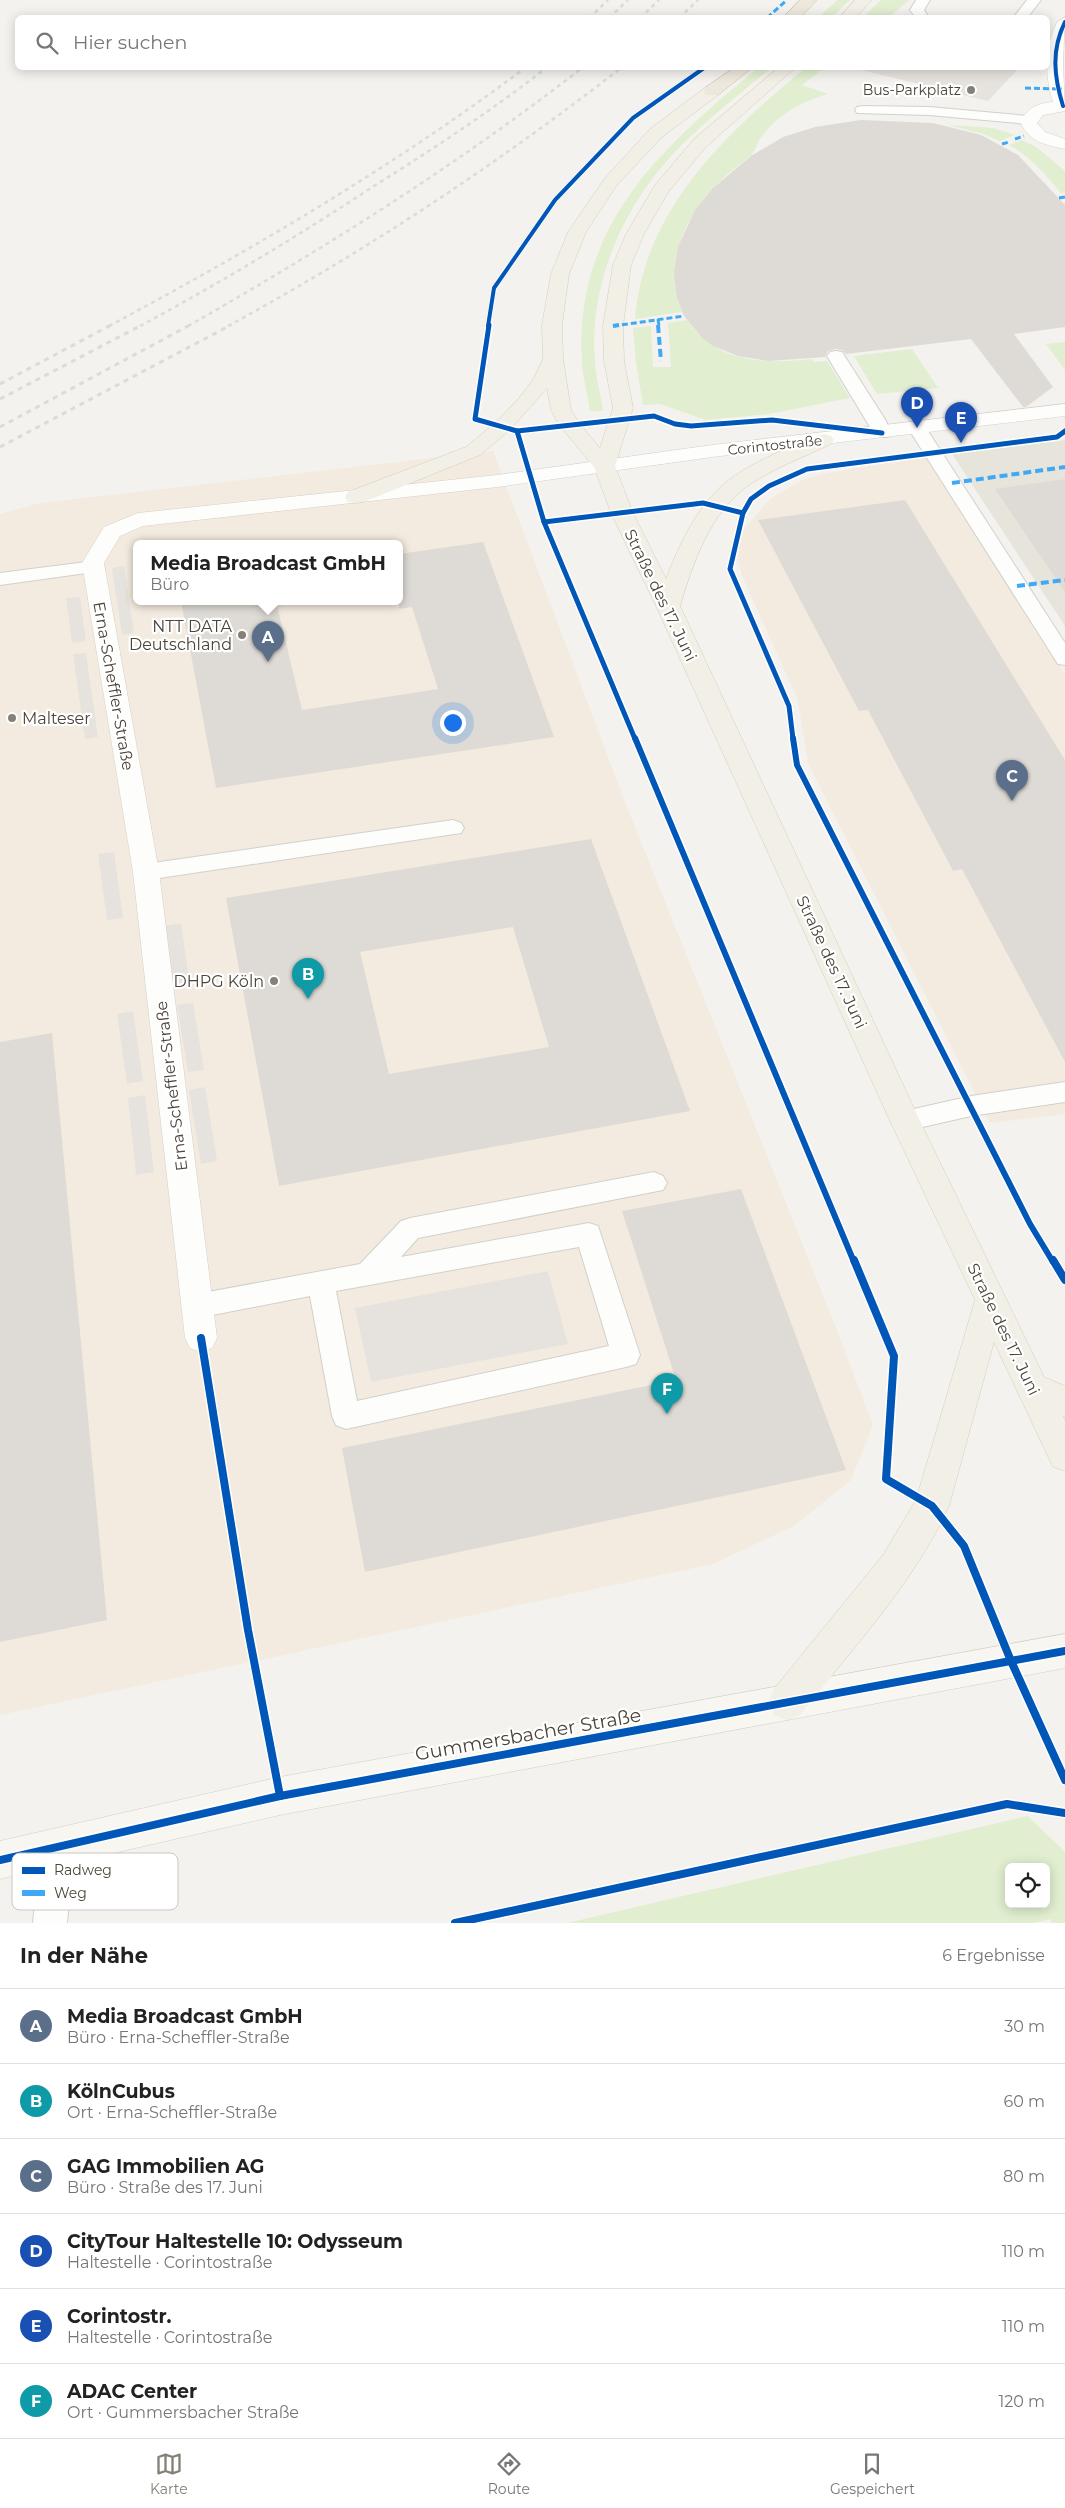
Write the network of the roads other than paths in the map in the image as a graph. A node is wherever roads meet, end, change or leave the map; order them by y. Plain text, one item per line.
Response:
1 (864, 0) edge
2 (923, 0) edge
3 (1034, 0) edge
4 (815, 3) edge
5 (795, 15) edge
6 (810, 15) edge
7 (849, 15) edge
8 (921, 15) edge
9 (1022, 15) edge
10 (1065, 22) edge
11 (735, 70) edge
12 (741, 70) edge
13 (785, 70) edge
14 (712, 91) junction
15 (1064, 106) edge
16 (862, 110) dead end
17 (1028, 120) junction
18 (1065, 144) edge
19 (836, 356) dead end
20 (553, 358) junction
21 (1065, 410) edge
22 (917, 428) junction
23 (882, 433) junction
24 (824, 440) junction
25 (604, 466) junction
26 (356, 497) junction
27 (94, 567) junction
28 (0, 579) edge
29 (668, 606) junction
30 (1065, 659) edge
31 (453, 828) dead end
32 (146, 872) junction
33 (1065, 1092) edge
34 (905, 1121) junction
35 (654, 1183) dead end
36 (368, 1274) junction
37 (321, 1282) junction
38 (990, 1301) junction
39 (197, 1306) junction
40 (200, 1338) dead end
41 (1032, 1387) junction
42 (1065, 1402) edge
43 (1065, 1456) edge
44 (1065, 1651) edge
45 (787, 1702) junction
46 (57, 1848) junction
47 (33, 1853) edge
48 (57, 1853) edge
49 (51, 1910) edge
50 (50, 1923) edge

1 - 7 main road
2 - 8 lane
3 - 9 lane
4 - 5 highway
4 - 6 highway
10 - 15 street
11 - 14 highway
12 - 14 highway
13 - 25 main road
14 - 20 main road, Straße des 17. Juni
15 - 17 street
16 - 17 lane
17 - 18 street
19 - 23 lane
20 - 25 main road, Straße des 17. Juni
20 - 26 main road
21 - 22 street, Corintostraße
22 - 23 street, Corintostraße
22 - 30 lane
23 - 24 street, Corintostraße
24 - 25 street, Corintostraße
24 - 29 main road
25 - 26 street
25 - 29 main road, Straße des 17. Juni
26 - 27 street
27 - 28 lane
27 - 32 street, Erna-Scheffler-Straße
29 - 34 main road, Straße des 17. Juni
31 - 32 lane
32 - 39 street, Erna-Scheffler-Straße
33 - 34 lane
34 - 38 main road, Straße des 17. Juni
35 - 36 lane
36 - 37 lane
36 - 37 lane
37 - 39 lane
38 - 41 main road, Straße des 17. Juni
38 - 45 main road
39 - 40 street, Erna-Scheffler-Straße
41 - 42 main road
41 - 43 main road, Straße des 17. Juni
44 - 45 street, Gummersbacher Straße
45 - 46 street, Gummersbacher Straße
46 - 47 street, Gummersbacher Straße
46 - 48 lane
49 - 50 lane

